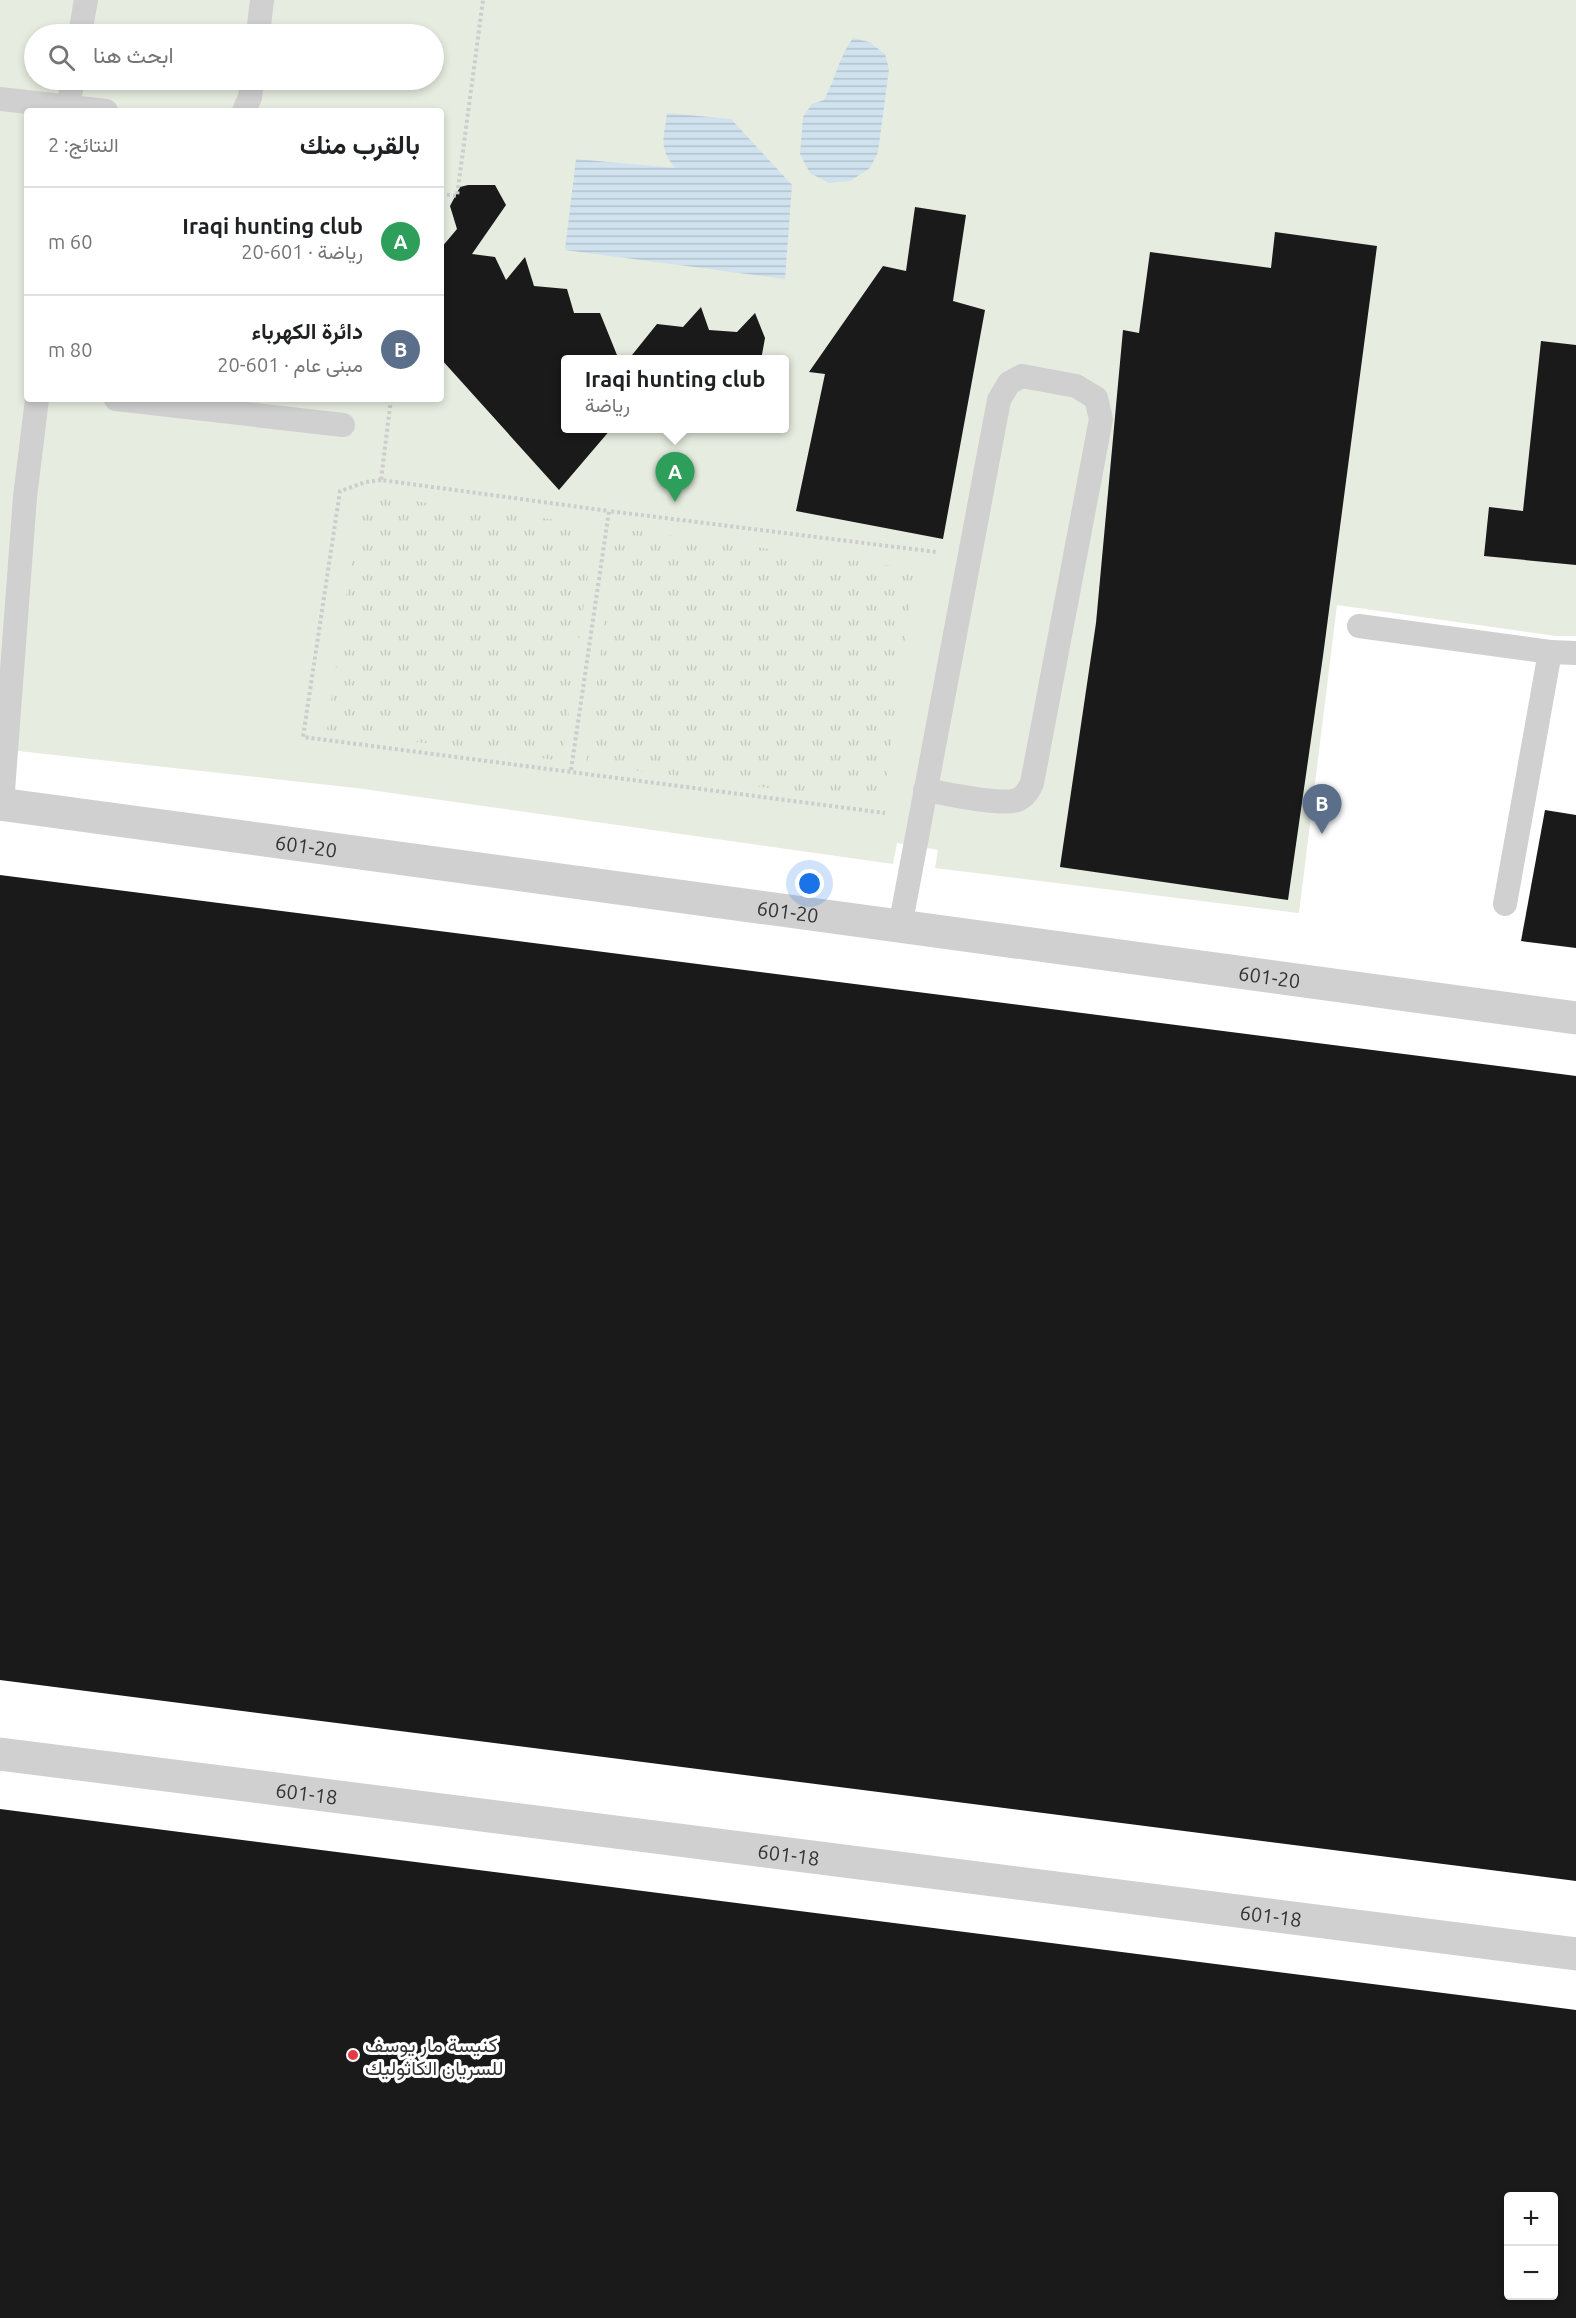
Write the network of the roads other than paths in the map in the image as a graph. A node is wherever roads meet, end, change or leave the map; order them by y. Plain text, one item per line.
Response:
1 (86, 0) edge
2 (262, 0) edge
3 (82, 24) edge
4 (259, 24) edge
5 (71, 90) edge
6 (251, 90) edge
7 (0, 99) edge
8 (61, 108) edge
9 (68, 108) edge
10 (245, 108) edge
11 (36, 402) edge
12 (142, 402) edge
13 (344, 425) dead end
14 (1359, 626) dead end
15 (1550, 652) junction
16 (1576, 653) edge
17 (926, 789) junction
18 (1, 804) edge
19 (1505, 904) dead end
20 (900, 927) junction
21 (1576, 1018) edge
22 (0, 1754) edge
23 (1576, 1954) edge

1 - 3 lane
2 - 4 lane
5 - 9 lane
6 - 10 lane
7 - 8 lane
11 - 18 lane
12 - 13 lane
14 - 15 lane
15 - 16 lane
15 - 19 lane
17 - 17 lane
17 - 20 lane
18 - 20 street, 601-20
20 - 21 street, 601-20
22 - 23 street, 601-18

